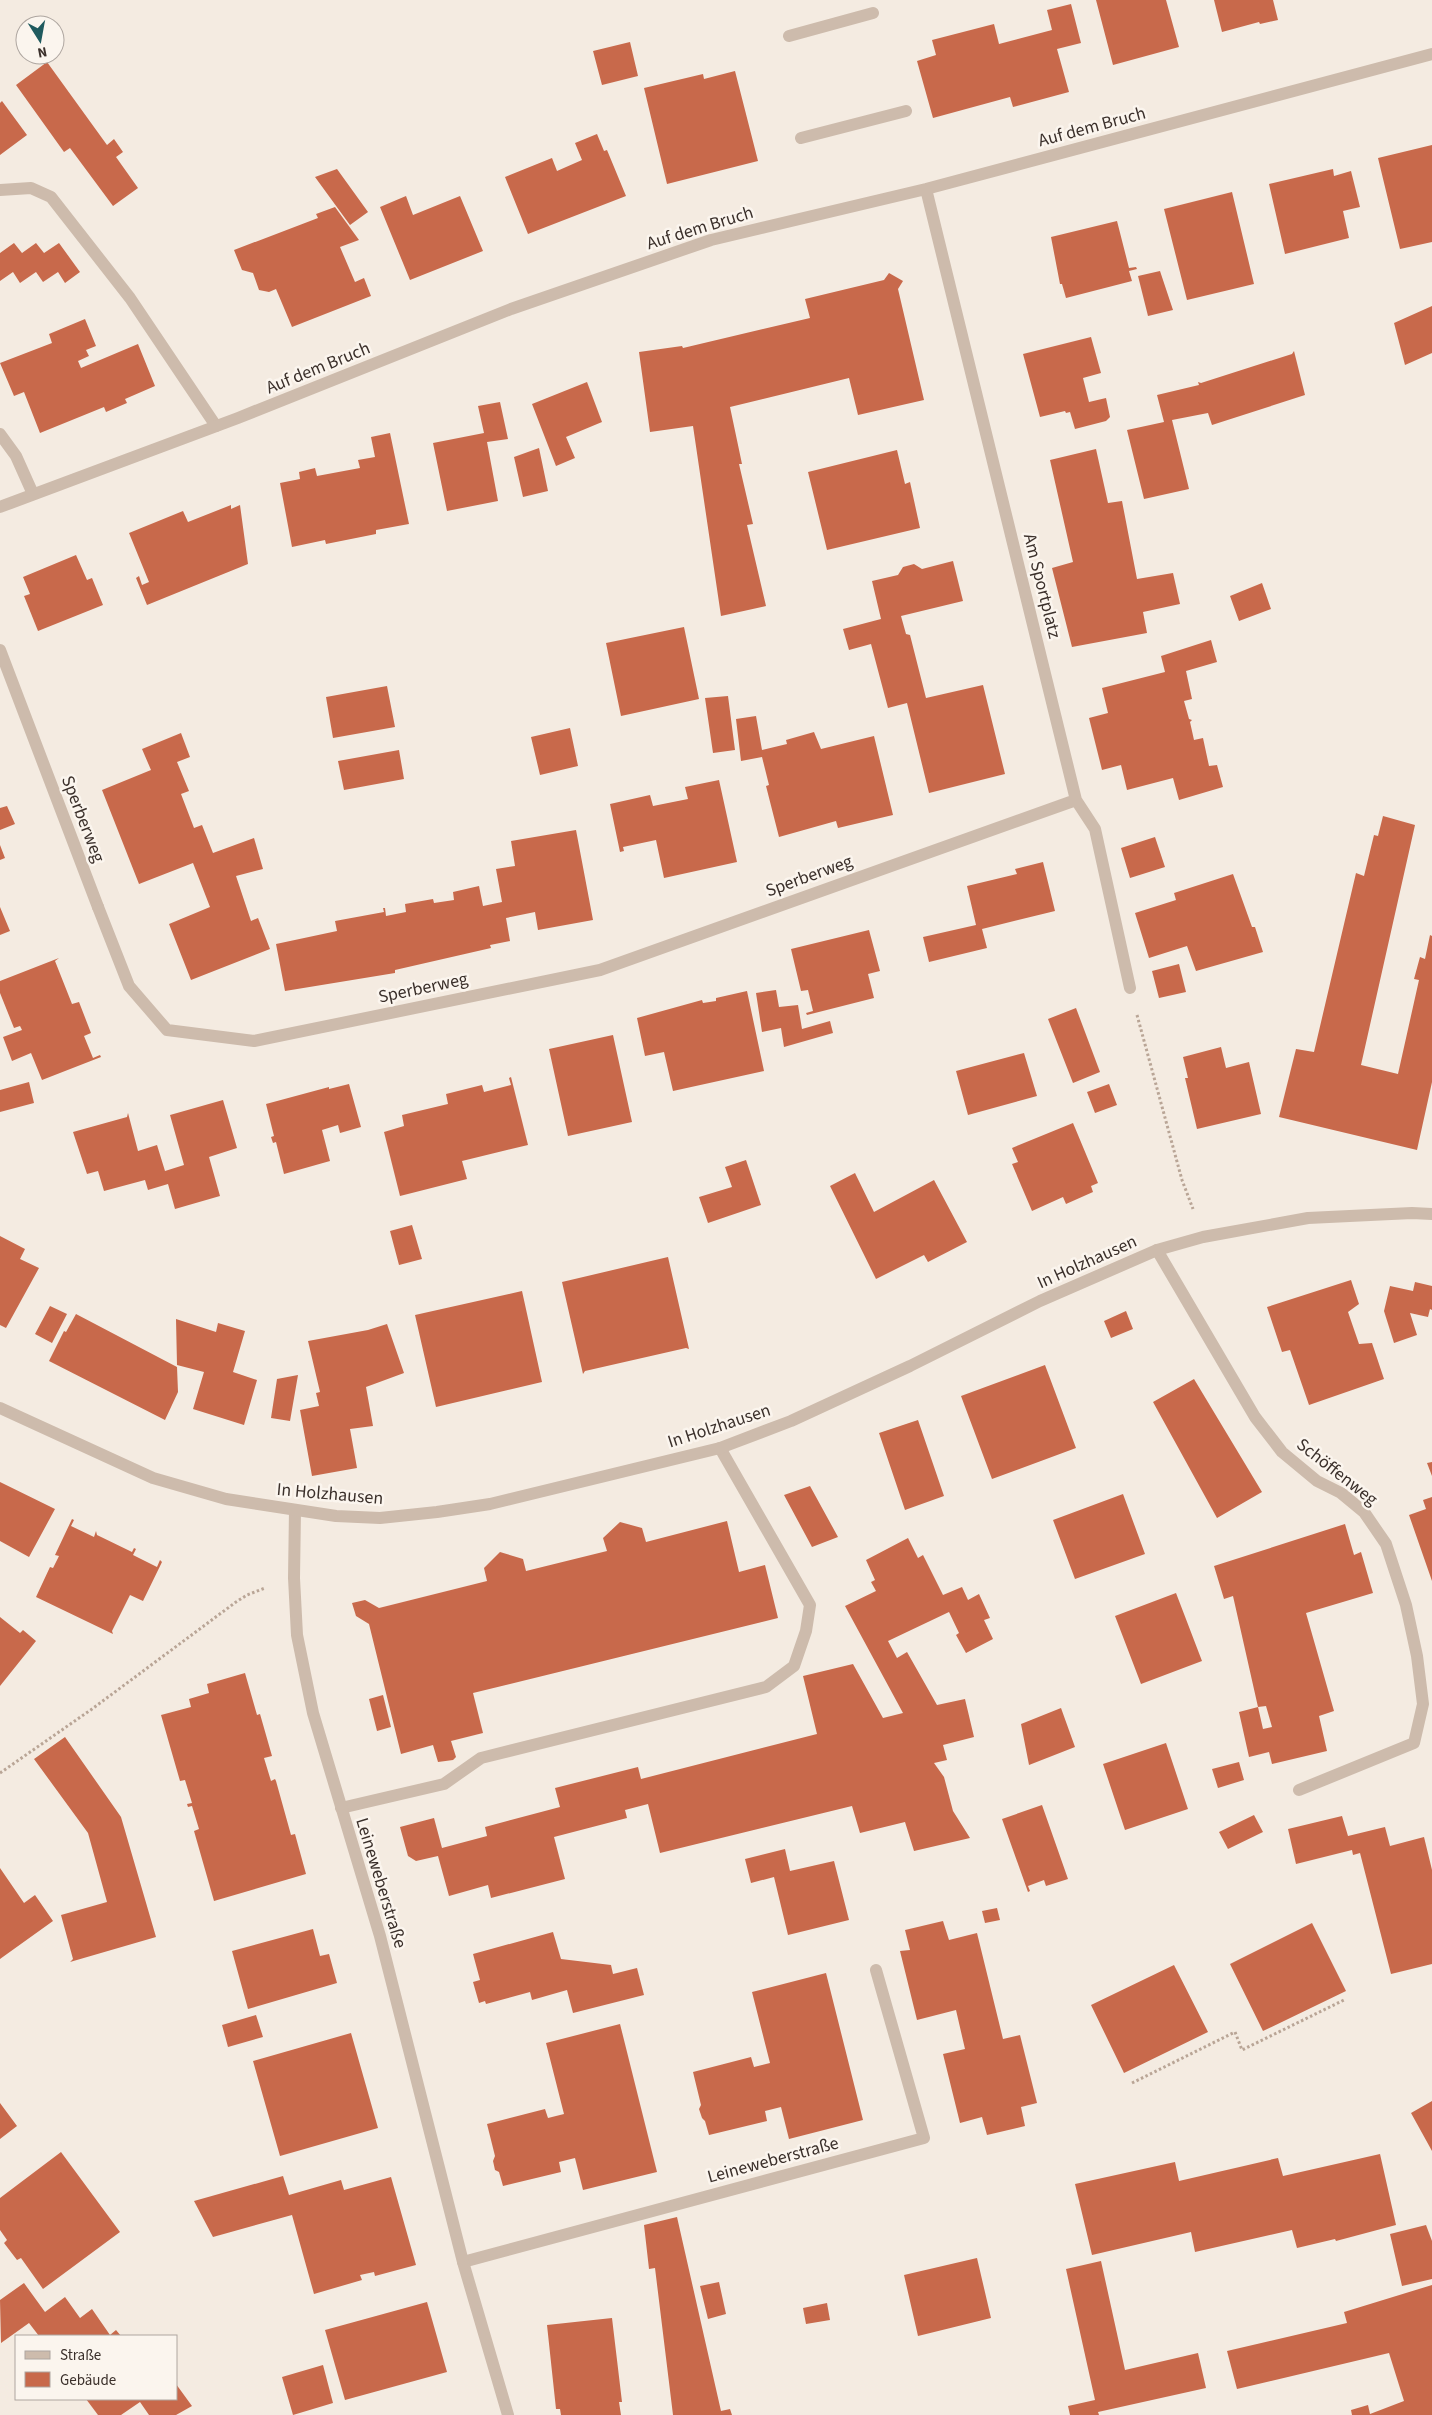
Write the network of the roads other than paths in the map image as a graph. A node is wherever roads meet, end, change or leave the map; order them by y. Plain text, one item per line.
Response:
1 (874, 13) dead end
2 (789, 36) dead end
3 (1432, 54) edge
4 (906, 111) dead end
5 (801, 138) dead end
6 (926, 189) junction
7 (0, 190) edge
8 (216, 426) junction
9 (0, 434) edge
10 (33, 494) junction
11 (0, 507) edge
12 (0, 650) edge
13 (1076, 800) junction
14 (1130, 988) road end
15 (1432, 1214) edge
16 (1157, 1250) junction
17 (0, 1408) edge
18 (720, 1448) junction
19 (295, 1510) junction
20 (1299, 1790) dead end
21 (341, 1808) junction
22 (876, 1970) dead end
23 (463, 2262) junction
24 (508, 2415) edge

1 - 2 street
3 - 6 street, Auf dem Bruch
4 - 5 street
6 - 8 street, Auf dem Bruch
6 - 13 street, Am Sportplatz
7 - 8 street
8 - 10 street, Auf dem Bruch
9 - 10 street
10 - 11 street, Auf dem Bruch
12 - 13 street, Sperberweg
13 - 14 street, Am Sportplatz
15 - 16 street, In Holzhausen
16 - 18 street, In Holzhausen
16 - 20 street, Schöffenweg
17 - 19 street, In Holzhausen
18 - 19 street, In Holzhausen
18 - 21 street
19 - 21 street, Leineweberstraße
21 - 23 street, Leineweberstraße
22 - 23 street, Leineweberstraße
23 - 24 street, Leineweberstraße

